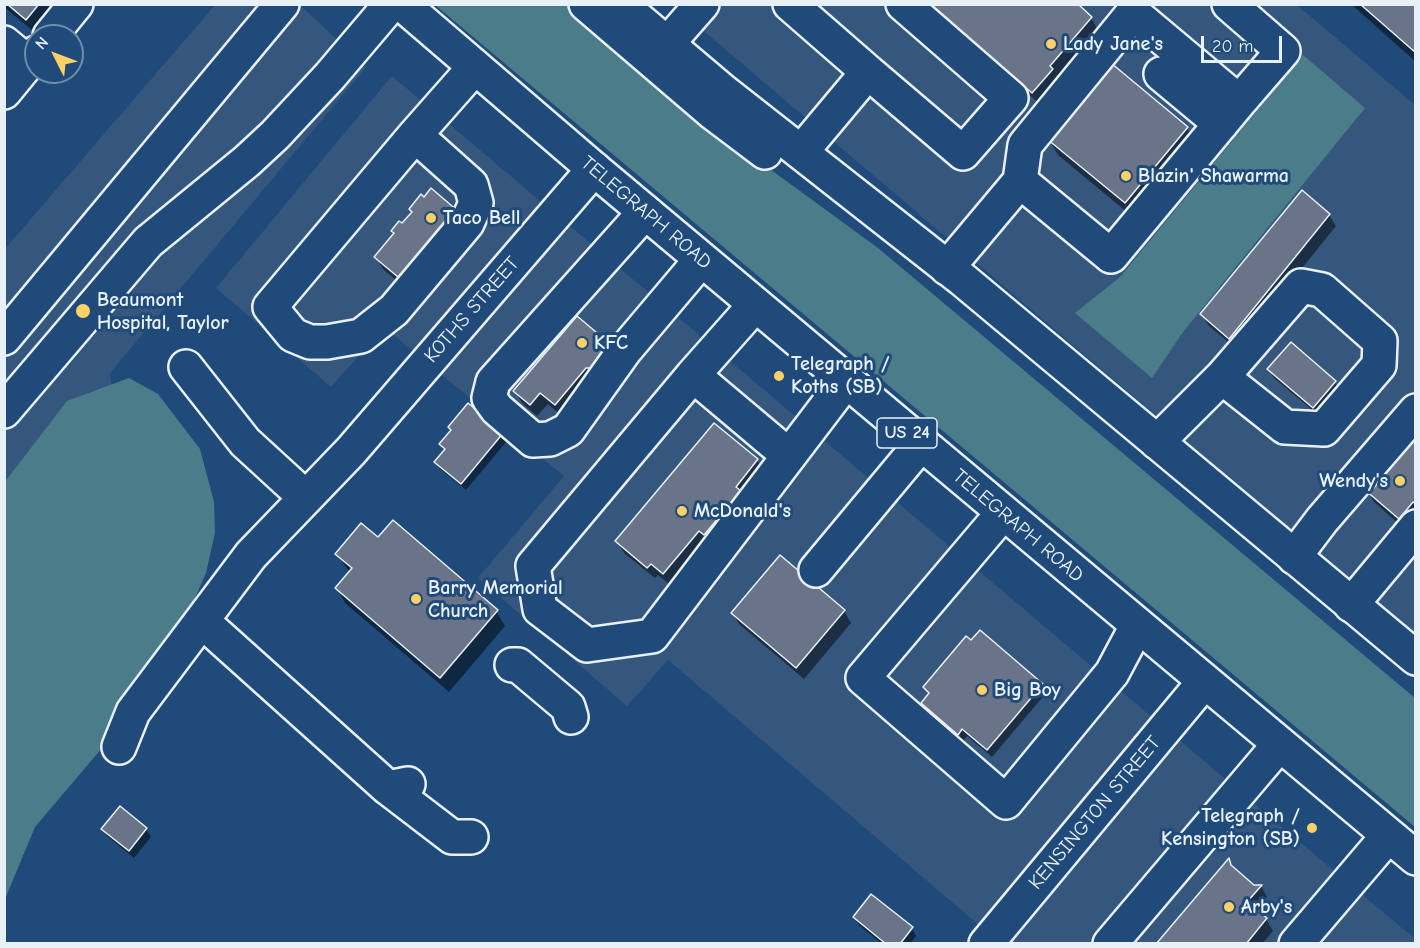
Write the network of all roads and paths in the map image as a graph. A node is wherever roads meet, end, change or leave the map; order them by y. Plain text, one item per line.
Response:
1 (76, 4) edge
2 (282, 4) edge
3 (391, 4) edge
4 (402, 4) edge
5 (586, 4) edge
6 (620, 4) edge
7 (702, 4) edge
8 (790, 4) edge
9 (903, 4) edge
10 (1229, 4) edge
11 (1137, 9) edge
12 (60, 24) edge
13 (667, 44) junction
14 (23, 53) edge
15 (475, 67) junction
16 (868, 72) junction
17 (1161, 74) dead end
18 (4, 92) edge
19 (1230, 113) junction
20 (415, 135) junction
21 (801, 152) junction
22 (594, 169) junction
23 (1020, 181) junction
24 (858, 197) junction
25 (645, 212) junction
26 (701, 260) junction
27 (947, 268) junction
28 (755, 305) junction
29 (4, 338) edge
30 (186, 367) dead end
31 (693, 375) junction
32 (1222, 376) junction
33 (846, 381) junction
34 (4, 411) edge
35 (1416, 411) edge
36 (1157, 442) junction
37 (921, 444) junction
38 (788, 455) junction
39 (304, 497) junction
40 (1003, 513) junction
41 (1416, 527) edge
42 (1294, 557) junction
43 (816, 570) dead end
44 (1351, 604) junction
45 (201, 621) junction
46 (1137, 626) junction
47 (1416, 658) edge
48 (512, 665) dead end
49 (1204, 682) junction
50 (571, 717) dead end
51 (1279, 745) junction
52 (119, 747) dead end
53 (1388, 836) junction
54 (471, 837) dead end
55 (1416, 858) edge
56 (986, 944) edge
57 (1110, 944) edge
58 (1296, 944) edge

1 - 12 main road
2 - 29 main road
3 - 34 main road
4 - 15 main road, TELEGRAPH ROAD / US 24
5 - 24 main road
6 - 13 main road
7 - 13 main road
8 - 16 main road
9 - 16 main road
10 - 19 main road
11 - 19 main road
11 - 23 main road
13 - 21 main road
14 - 18 main road
15 - 20 main road
15 - 22 main road, TELEGRAPH ROAD / US 24
16 - 21 main road
17 - 19 main road
19 - 23 main road
20 - 20 main road
21 - 24 main road
22 - 25 main road, TELEGRAPH ROAD / US 24
22 - 39 main road, KOTHS STREET
23 - 27 main road
24 - 27 main road
25 - 26 main road, TELEGRAPH ROAD / US 24
25 - 26 main road
26 - 28 main road, TELEGRAPH ROAD / US 24
27 - 36 main road
28 - 31 main road
28 - 33 main road, TELEGRAPH ROAD / US 24
30 - 39 main road
31 - 38 main road
31 - 38 main road
32 - 32 main road
32 - 36 main road
33 - 37 main road, TELEGRAPH ROAD / US 24
33 - 38 main road
35 - 42 main road
36 - 42 main road
37 - 40 main road, TELEGRAPH ROAD / US 24
37 - 43 main road
39 - 45 main road, KOTHS STREET
40 - 46 main road, TELEGRAPH ROAD / US 24
40 - 46 main road
41 - 44 main road
42 - 44 main road
44 - 47 main road
45 - 52 main road, KOTHS STREET
45 - 54 main road
46 - 49 main road, TELEGRAPH ROAD / US 24
48 - 50 main road
49 - 51 main road, TELEGRAPH ROAD / US 24
49 - 56 main road, KENSINGTON STREET
51 - 53 main road, TELEGRAPH ROAD / US 24
51 - 57 main road
53 - 55 main road, TELEGRAPH ROAD / US 24
53 - 58 main road

